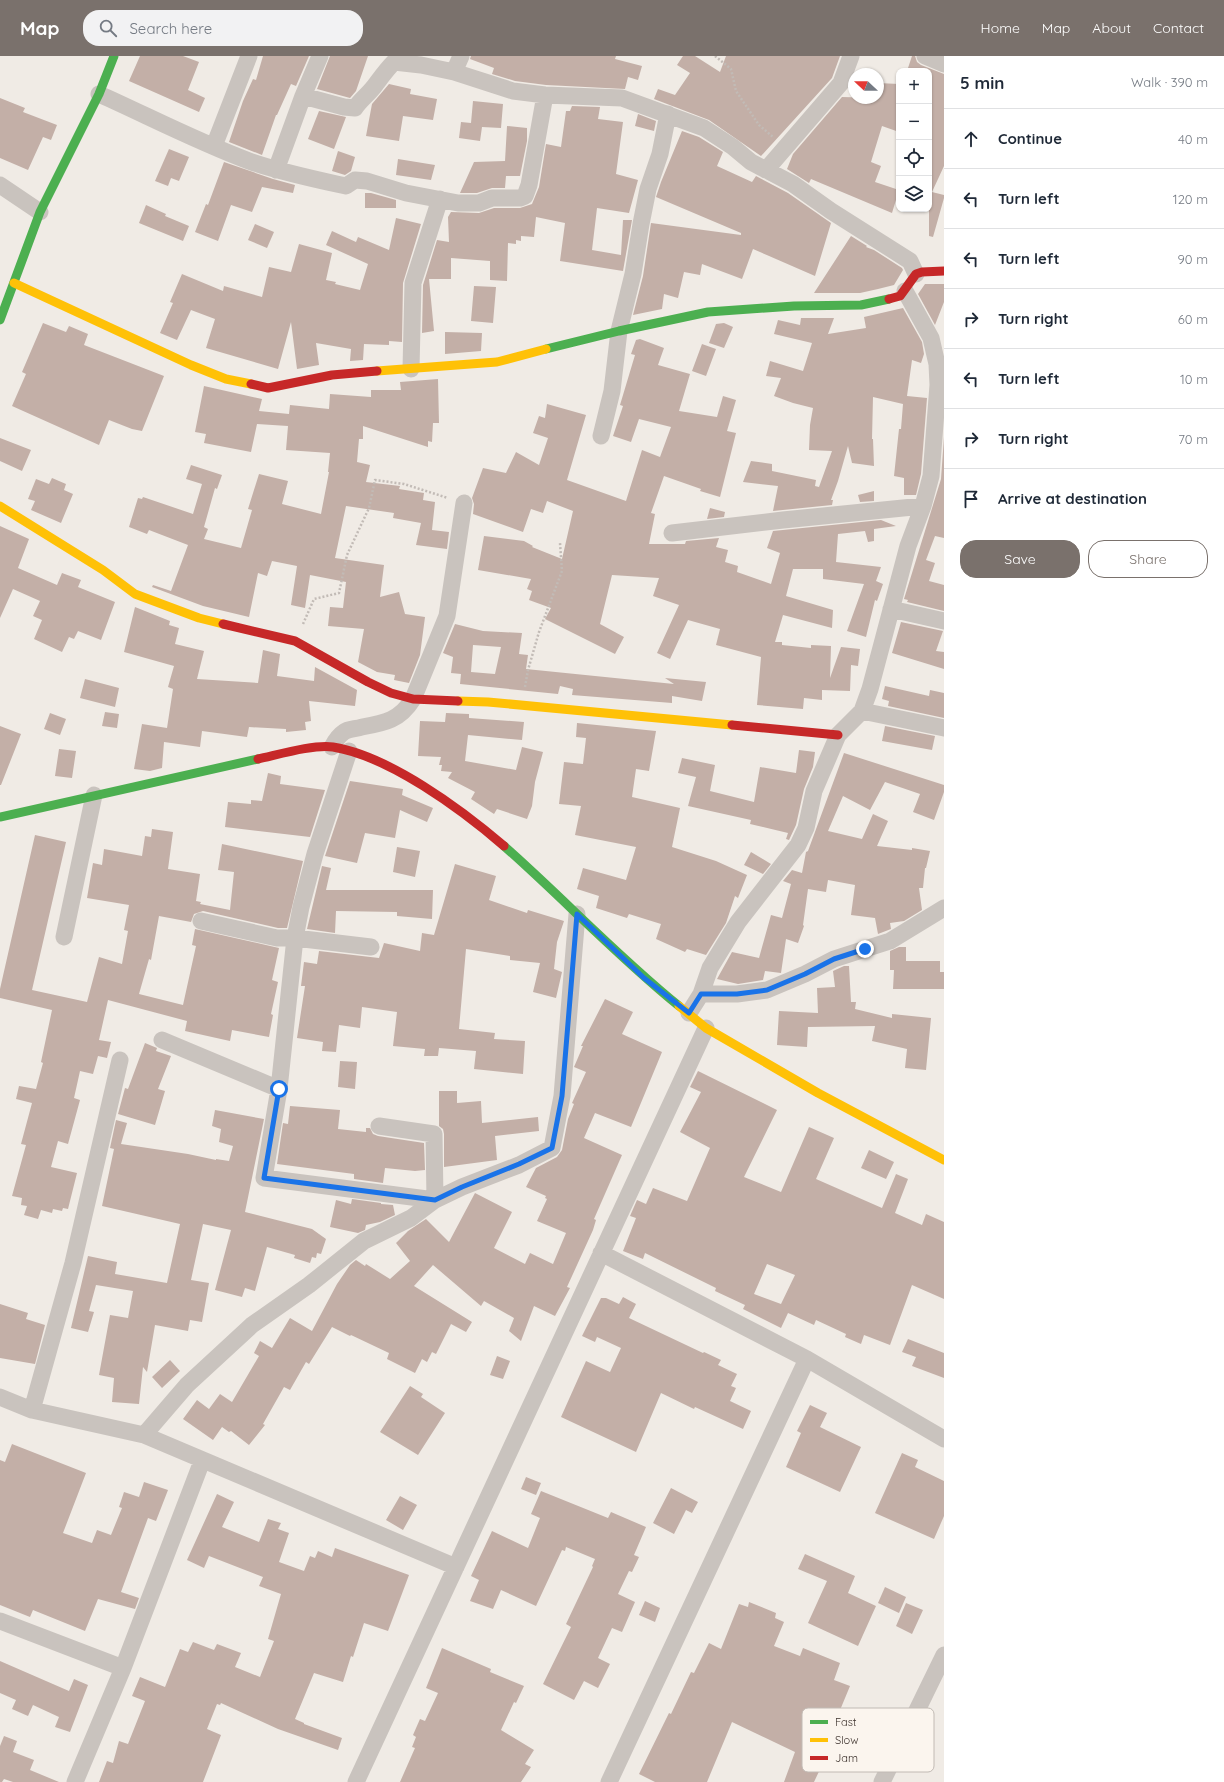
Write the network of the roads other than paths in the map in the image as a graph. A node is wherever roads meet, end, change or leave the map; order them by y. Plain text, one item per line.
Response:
1 (114, 56) edge
2 (249, 56) edge
3 (320, 56) edge
4 (461, 56) edge
5 (851, 56) edge
6 (925, 56) edge
7 (394, 59) edge
8 (944, 64) edge
9 (454, 72) junction
10 (98, 94) junction
11 (545, 95) junction
12 (303, 96) junction
13 (668, 114) junction
14 (214, 146) junction
15 (276, 170) junction
16 (766, 170) junction
17 (0, 185) edge
18 (440, 199) junction
19 (40, 212) junction
20 (944, 272) edge
21 (916, 274) junction
22 (14, 283) junction
23 (905, 291) junction
24 (0, 320) edge
25 (619, 331) junction
26 (411, 369) junction
27 (602, 436) dead end
28 (464, 503) road end
29 (0, 506) edge
30 (923, 506) junction
31 (672, 533) dead end
32 (891, 609) junction
33 (944, 621) edge
34 (413, 699) junction
35 (862, 710) junction
36 (944, 728) edge
37 (838, 734) junction
38 (332, 747) junction
39 (349, 751) junction
40 (94, 795) junction
41 (0, 817) edge
42 (944, 908) edge
43 (577, 914) junction
44 (201, 921) dead end
45 (64, 937) dead end
46 (295, 938) junction
47 (371, 947) dead end
48 (701, 994) junction
49 (689, 1013) junction
50 (706, 1028) junction
51 (162, 1040) dead end
52 (120, 1060) dead end
53 (279, 1089) junction
54 (379, 1126) dead end
55 (944, 1160) edge
56 (435, 1200) junction
57 (601, 1253) junction
58 (807, 1359) junction
59 (0, 1397) edge
60 (32, 1410) junction
61 (144, 1435) junction
62 (944, 1439) edge
63 (202, 1461) junction
64 (456, 1567) junction
65 (0, 1621) edge
66 (944, 1656) edge
67 (123, 1668) junction
68 (918, 1708) edge
69 (887, 1772) edge
70 (75, 1782) edge
71 (356, 1782) edge
72 (609, 1782) edge
73 (882, 1782) edge

1 - 10 street
2 - 14 street
3 - 12 street
4 - 9 street
5 - 16 street
6 - 8 street
7 - 9 street
7 - 12 street
9 - 11 street
10 - 14 street
10 - 19 street
11 - 13 street
11 - 18 street
12 - 15 street
13 - 16 street
13 - 25 street
14 - 15 street
15 - 18 street
16 - 21 street
17 - 19 street
18 - 26 street
19 - 22 street
20 - 21 street
21 - 23 street
22 - 24 street
22 - 26 street
23 - 25 street
23 - 30 street
25 - 26 street
25 - 27 street
28 - 34 street
29 - 34 street
30 - 31 street
30 - 32 street
32 - 33 street
32 - 35 street
34 - 37 street
34 - 38 street
35 - 36 street
35 - 37 street
37 - 48 street
38 - 39 street
38 - 40 street
39 - 43 street
39 - 46 street
40 - 41 street
40 - 45 street
42 - 48 street
43 - 49 street
43 - 56 street
44 - 46 street
46 - 47 street
46 - 53 street
48 - 49 street
49 - 50 street
50 - 55 street
50 - 57 street
51 - 53 street
52 - 60 street
53 - 56 street
54 - 56 street
56 - 61 street
57 - 58 street
57 - 64 street
58 - 62 street
58 - 72 street
59 - 60 street
60 - 61 street
61 - 63 street
63 - 64 street
63 - 67 street
64 - 71 street
65 - 67 street
66 - 68 street
67 - 70 street
69 - 73 street

